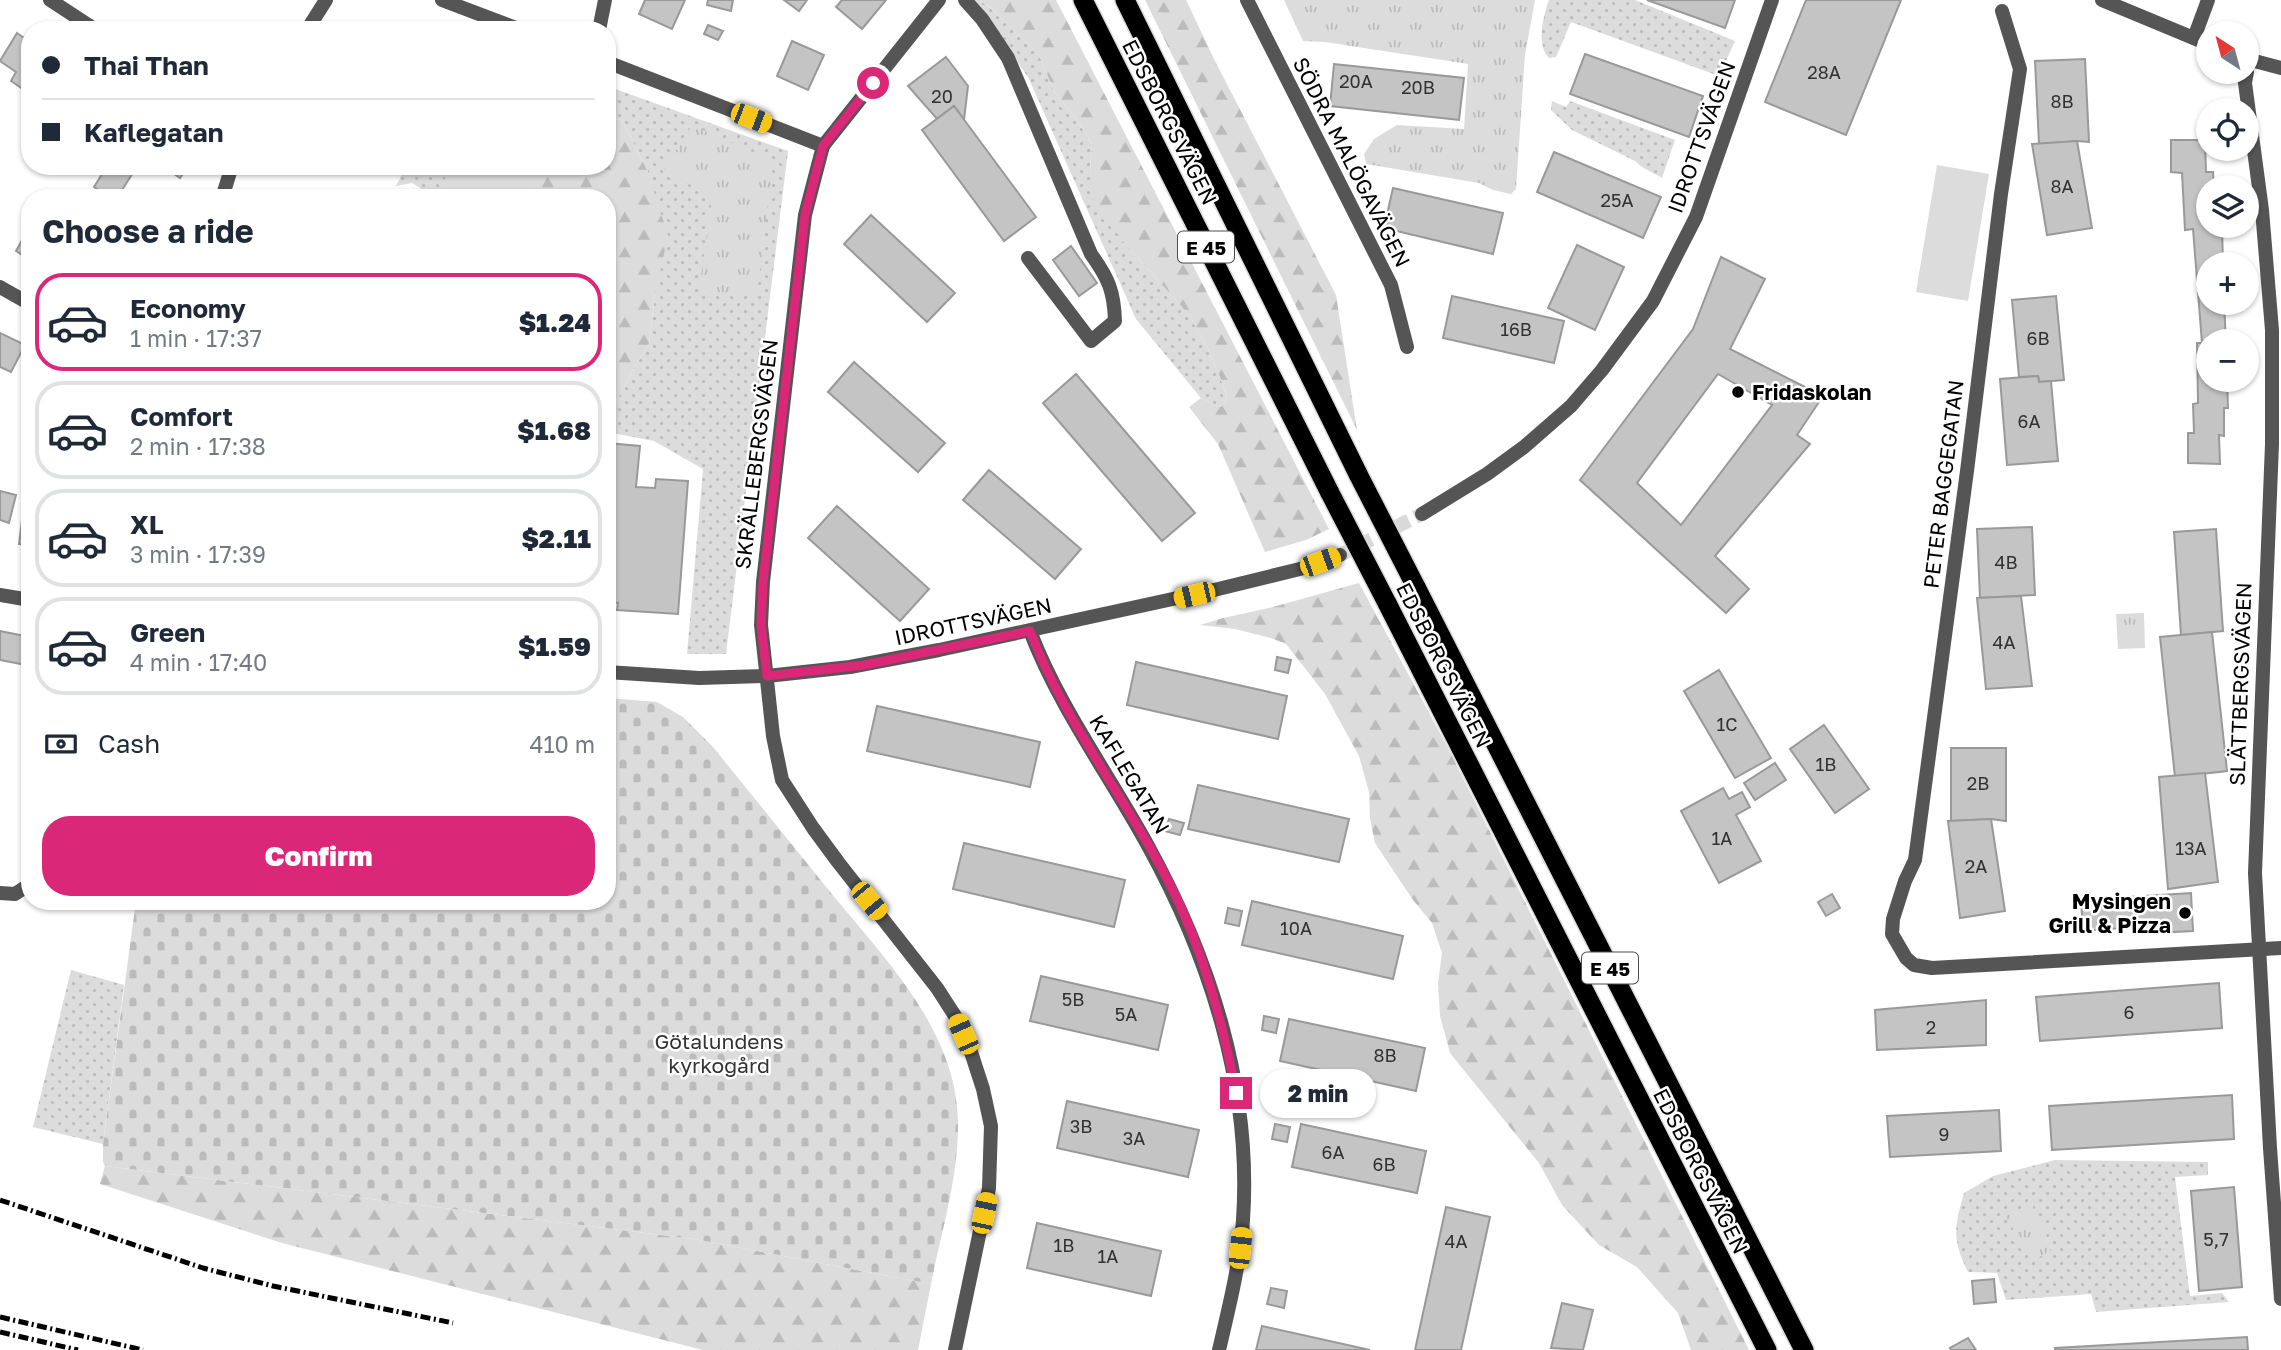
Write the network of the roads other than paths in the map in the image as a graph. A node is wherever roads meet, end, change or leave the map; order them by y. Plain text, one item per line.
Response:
1 (50, 0) edge
2 (326, 0) edge
3 (442, 0) edge
4 (605, 0) edge
5 (939, 0) edge
6 (965, 0) edge
7 (1083, 0) edge
8 (1125, 0) edge
9 (1247, 0) edge
10 (1772, 0) edge
11 (2102, 0) edge
12 (2208, 0) edge
13 (2002, 11) dead end
14 (82, 21) edge
15 (313, 21) edge
16 (497, 21) edge
17 (601, 21) edge
18 (2194, 38) joint
19 (616, 66) edge
20 (2259, 66) edge
21 (2281, 68) edge
22 (2245, 84) edge
23 (823, 146) junction
24 (1028, 258) dead end
25 (0, 287) edge
26 (21, 299) edge
27 (1407, 346) dead end
28 (1422, 514) tunnel mouth
29 (1340, 555) tunnel mouth
30 (0, 595) edge
31 (21, 598) edge
32 (1030, 631) junction
33 (616, 673) edge
34 (767, 676) junction
35 (21, 890) edge
36 (0, 893) edge
37 (2281, 948) edge
38 (2260, 949) junction
39 (2281, 1299) edge
40 (955, 1350) edge
41 (1219, 1350) edge
42 (1767, 1350) edge
43 (1804, 1350) edge

1 - 14 street
2 - 15 street
3 - 16 street
4 - 17 street
5 - 23 street, SKRÄLLEBERGSVÄGEN
6 - 24 street
7 - 42 highway, EDSBORGSVÄGEN / E 45, bridge
8 - 43 highway, EDSBORGSVÄGEN / E 45, bridge
9 - 27 street, SÖDRA MALÖGAVÄGEN
10 - 28 street, IDROTTSVÄGEN
11 - 18 street
12 - 18 street
13 - 38 street, PETER BAGGEGATAN
19 - 23 street
20 - 21 street
22 - 38 street, SLÄTTBERGSVÄGEN
23 - 34 street, SKRÄLLEBERGSVÄGEN
25 - 26 street
29 - 32 street, IDROTTSVÄGEN
30 - 31 street
32 - 34 street, IDROTTSVÄGEN
32 - 41 street, KAFLEGATAN
33 - 34 street, IDROTTSVÄGEN
34 - 40 street, SKRÄLLEBERGSVÄGEN
35 - 36 street
37 - 38 street
38 - 39 street, SLÄTTBERGSVÄGEN

